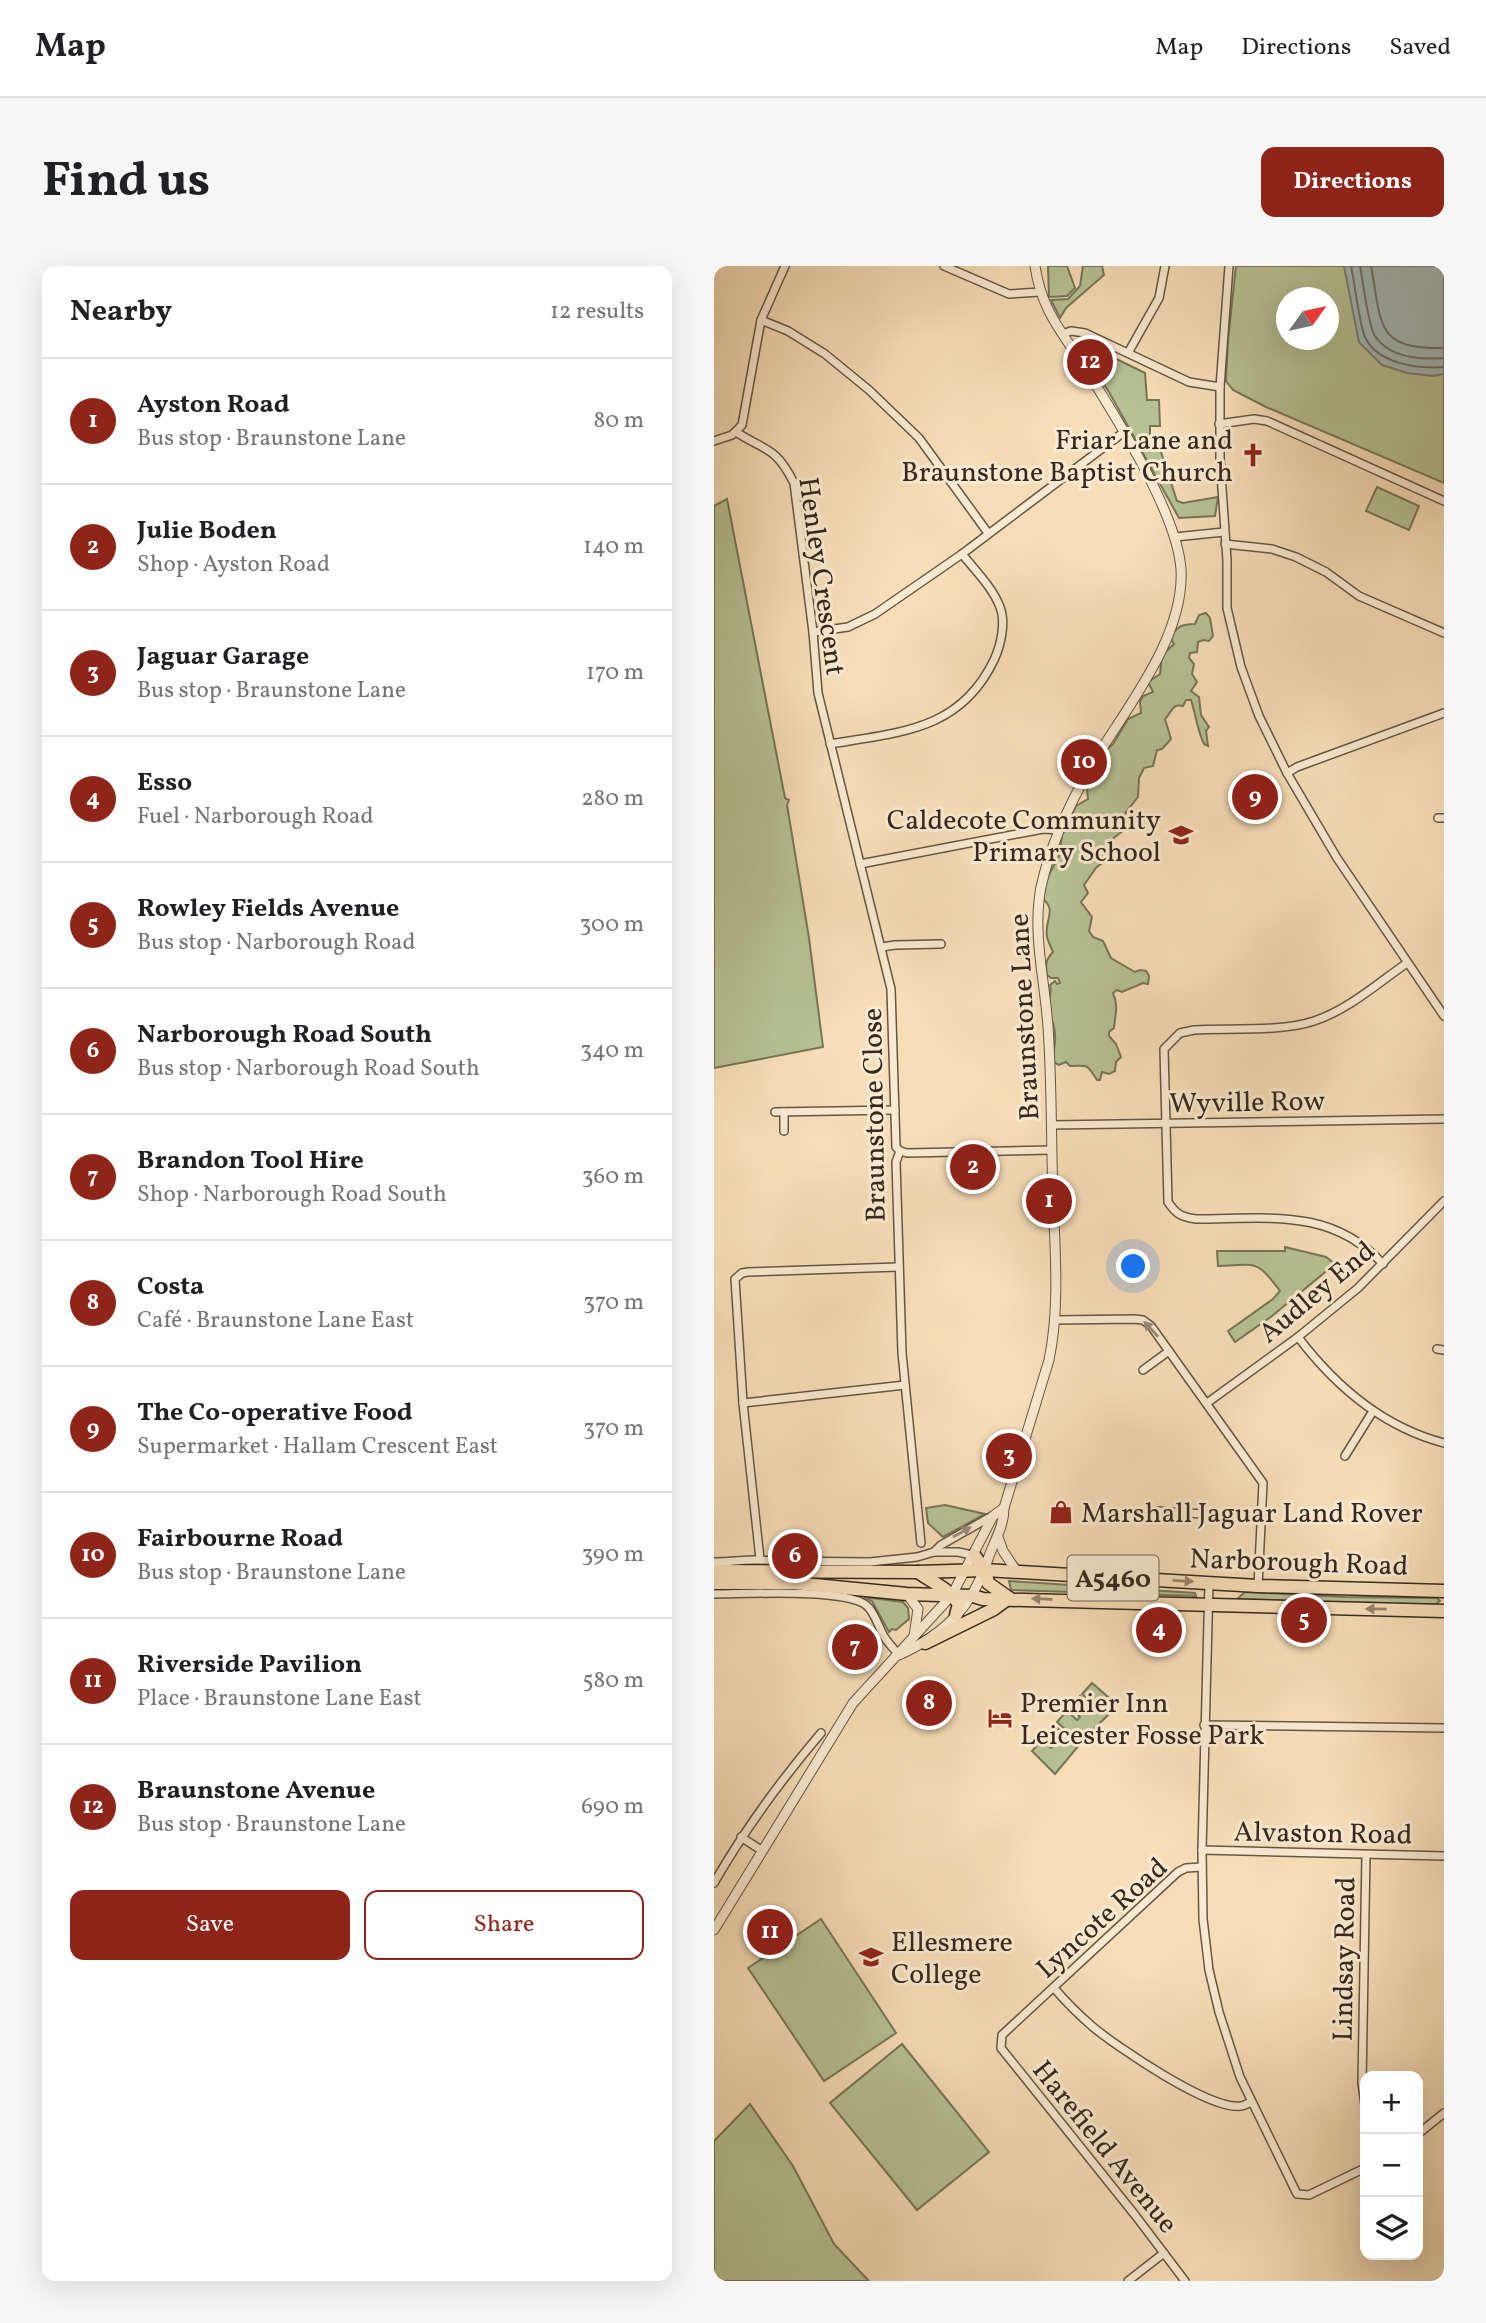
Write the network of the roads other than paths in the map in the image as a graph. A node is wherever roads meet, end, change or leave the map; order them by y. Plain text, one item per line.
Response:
1 (785, 266) edge
2 (944, 266) edge
3 (1035, 266) edge
4 (1165, 266) edge
5 (1229, 266) edge
6 (1040, 292) junction
7 (761, 320) junction
8 (1063, 334) junction
9 (1128, 353) junction
10 (1220, 387) junction
11 (1219, 424) junction
12 (736, 432) junction
13 (1124, 432) junction
14 (714, 441) edge
15 (1444, 501) edge
16 (1224, 532) junction
17 (988, 533) junction
18 (1175, 537) junction
19 (1225, 544) junction
20 (962, 554) junction
21 (813, 632) junction
22 (1444, 633) edge
23 (818, 693) joint
24 (1444, 713) edge
25 (830, 744) junction
26 (1286, 773) junction
27 (1060, 830) junction
28 (860, 864) junction
29 (941, 944) dead end
30 (883, 947) junction
31 (1407, 964) junction
32 (1444, 1016) edge
33 (895, 1110) junction
34 (775, 1112) dead end
35 (784, 1112) junction
36 (1444, 1119) edge
37 (1165, 1123) junction
38 (1051, 1125) junction
39 (784, 1131) dead end
40 (1052, 1150) junction
41 (900, 1151) junction
42 (1444, 1201) edge
43 (1383, 1264) junction
44 (898, 1267) junction
45 (1055, 1320) junction
46 (1298, 1337) junction
47 (1169, 1351) junction
48 (1143, 1370) dead end
49 (905, 1385) junction
50 (1207, 1403) junction
51 (743, 1404) junction
52 (1373, 1411) junction
53 (1444, 1443) edge
54 (1345, 1456) dead end
55 (1004, 1508) junction
56 (1157, 1511) dead end
57 (993, 1516) junction
58 (1263, 1518) junction
59 (998, 1537) junction
60 (921, 1543) dead end
61 (934, 1552) junction
62 (974, 1555) junction
63 (760, 1559) junction
64 (714, 1562) edge
65 (835, 1562) junction
66 (987, 1564) junction
67 (966, 1570) junction
68 (714, 1572) edge
69 (862, 1572) junction
70 (918, 1572) junction
71 (1017, 1572) junction
72 (714, 1583) edge
73 (1209, 1583) junction
74 (1258, 1586) junction
75 (1444, 1591) edge
76 (714, 1594) edge
77 (907, 1594) junction
78 (953, 1595) junction
79 (973, 1596) junction
80 (1010, 1598) junction
81 (1208, 1604) junction
82 (1444, 1611) edge
83 (956, 1615) junction
84 (919, 1640) junction
85 (899, 1655) junction
86 (1204, 1725) junction
87 (1444, 1728) edge
88 (821, 1733) dead end
89 (741, 1837) junction
90 (761, 1850) junction
91 (1202, 1850) junction
92 (1366, 1855) junction
93 (1444, 1856) edge
94 (1202, 1867) junction
95 (714, 1883) edge
96 (714, 1930) edge
97 (1054, 1988) junction
98 (1002, 2035) joint
99 (1362, 2071) edge
100 (1251, 2102) junction
101 (1444, 2113) edge
102 (1423, 2130) edge
103 (1360, 2170) edge
104 (1164, 2253) junction
105 (1128, 2281) edge
106 (1185, 2281) edge

1 - 7 street
2 - 6 street
3 - 6 street, Braunstone Lane
4 - 9 street
5 - 10 street
6 - 8 street, Braunstone Lane
7 - 12 street
7 - 17 street
8 - 9 street
8 - 13 street, Braunstone Lane
9 - 10 street
10 - 11 street
11 - 15 street
11 - 16 street
12 - 14 street
12 - 21 street, Henley Crescent
13 - 17 street
13 - 18 street, Braunstone Lane
16 - 18 street
16 - 19 street
17 - 20 street
18 - 27 street, Braunstone Lane
19 - 22 street
19 - 26 street
20 - 21 street
20 - 25 street
21 - 23 street, Henley Crescent
23 - 25 street, Braunstone Close
24 - 26 street
25 - 28 street, Braunstone Close
26 - 31 street
27 - 28 street
27 - 38 street, Braunstone Lane
28 - 30 street, Braunstone Close
29 - 30 street
30 - 33 street, Braunstone Close
31 - 32 street
31 - 37 street
33 - 35 street
33 - 41 street, Braunstone Close
34 - 35 street
35 - 39 street
36 - 37 street, Wyville Row
37 - 38 street, Wyville Row
37 - 43 street
38 - 40 street, Braunstone Lane
40 - 41 street
40 - 45 street, Braunstone Lane
41 - 44 street, Braunstone Close
42 - 43 street, Audley End
43 - 46 street, Audley End
44 - 49 street, Braunstone Close
44 - 51 street
47 -> 45 street
45 - 55 street, Braunstone Lane
46 - 50 street, Audley End
46 - 52 street
47 - 48 street
47 - 50 street
49 - 51 street
49 - 60 street, Braunstone Close
50 - 58 street
51 - 63 street
52 - 53 street
52 - 54 street
55 - 57 street
55 - 59 street, Braunstone Lane
56 - 58 street
61 -> 57 street
57 - 62 street
58 - 74 street
59 - 66 street, Braunstone Lane
59 - 71 street
61 - 62 street
61 - 65 street
62 - 66 main road
62 - 67 street
63 - 64 street
63 - 65 street
65 - 69 street
66 - 67 main road, A5460
66 - 71 main road, Narborough Road / A5460
66 - 79 street, Braunstone Lane
66 - 80 main road
67 - 70 main road, A5460
67 - 78 street
68 - 69 main road, A5460
69 - 70 main road, A5460
70 - 78 main road
71 -> 73 main road, Narborough Road / A5460
72 - 77 main road, A5460
73 - 74 main road, Narborough Road / A5460
73 - 81 street
74 - 75 main road, Narborough Road / A5460
76 - 85 street
77 - 78 main road, A5460
77 - 84 street
78 - 79 main road, A5460
78 - 83 main road
78 - 84 street
79 - 80 main road, Narborough Road / A5460
79 - 83 street, Braunstone Lane
81 -> 80 main road, Narborough Road / A5460
80 - 84 main road
82 -> 81 main road, Narborough Road / A5460
81 - 86 street
83 - 84 street, Braunstone Lane
84 - 85 street
85 - 90 street
86 - 87 street
86 - 91 street
88 - 89 street
89 - 90 street
89 - 95 street
90 - 96 street
91 - 92 street, Alvaston Road
91 - 94 street
92 - 93 street, Alvaston Road
92 - 99 street, Lindsay Road
94 - 97 street, Lyncote Road
94 - 100 street
97 - 98 street, Lyncote Road
97 - 100 street
98 - 104 street, Harefield Avenue
100 - 103 street
101 - 102 street
104 - 105 street
104 - 106 street, Harefield Avenue

